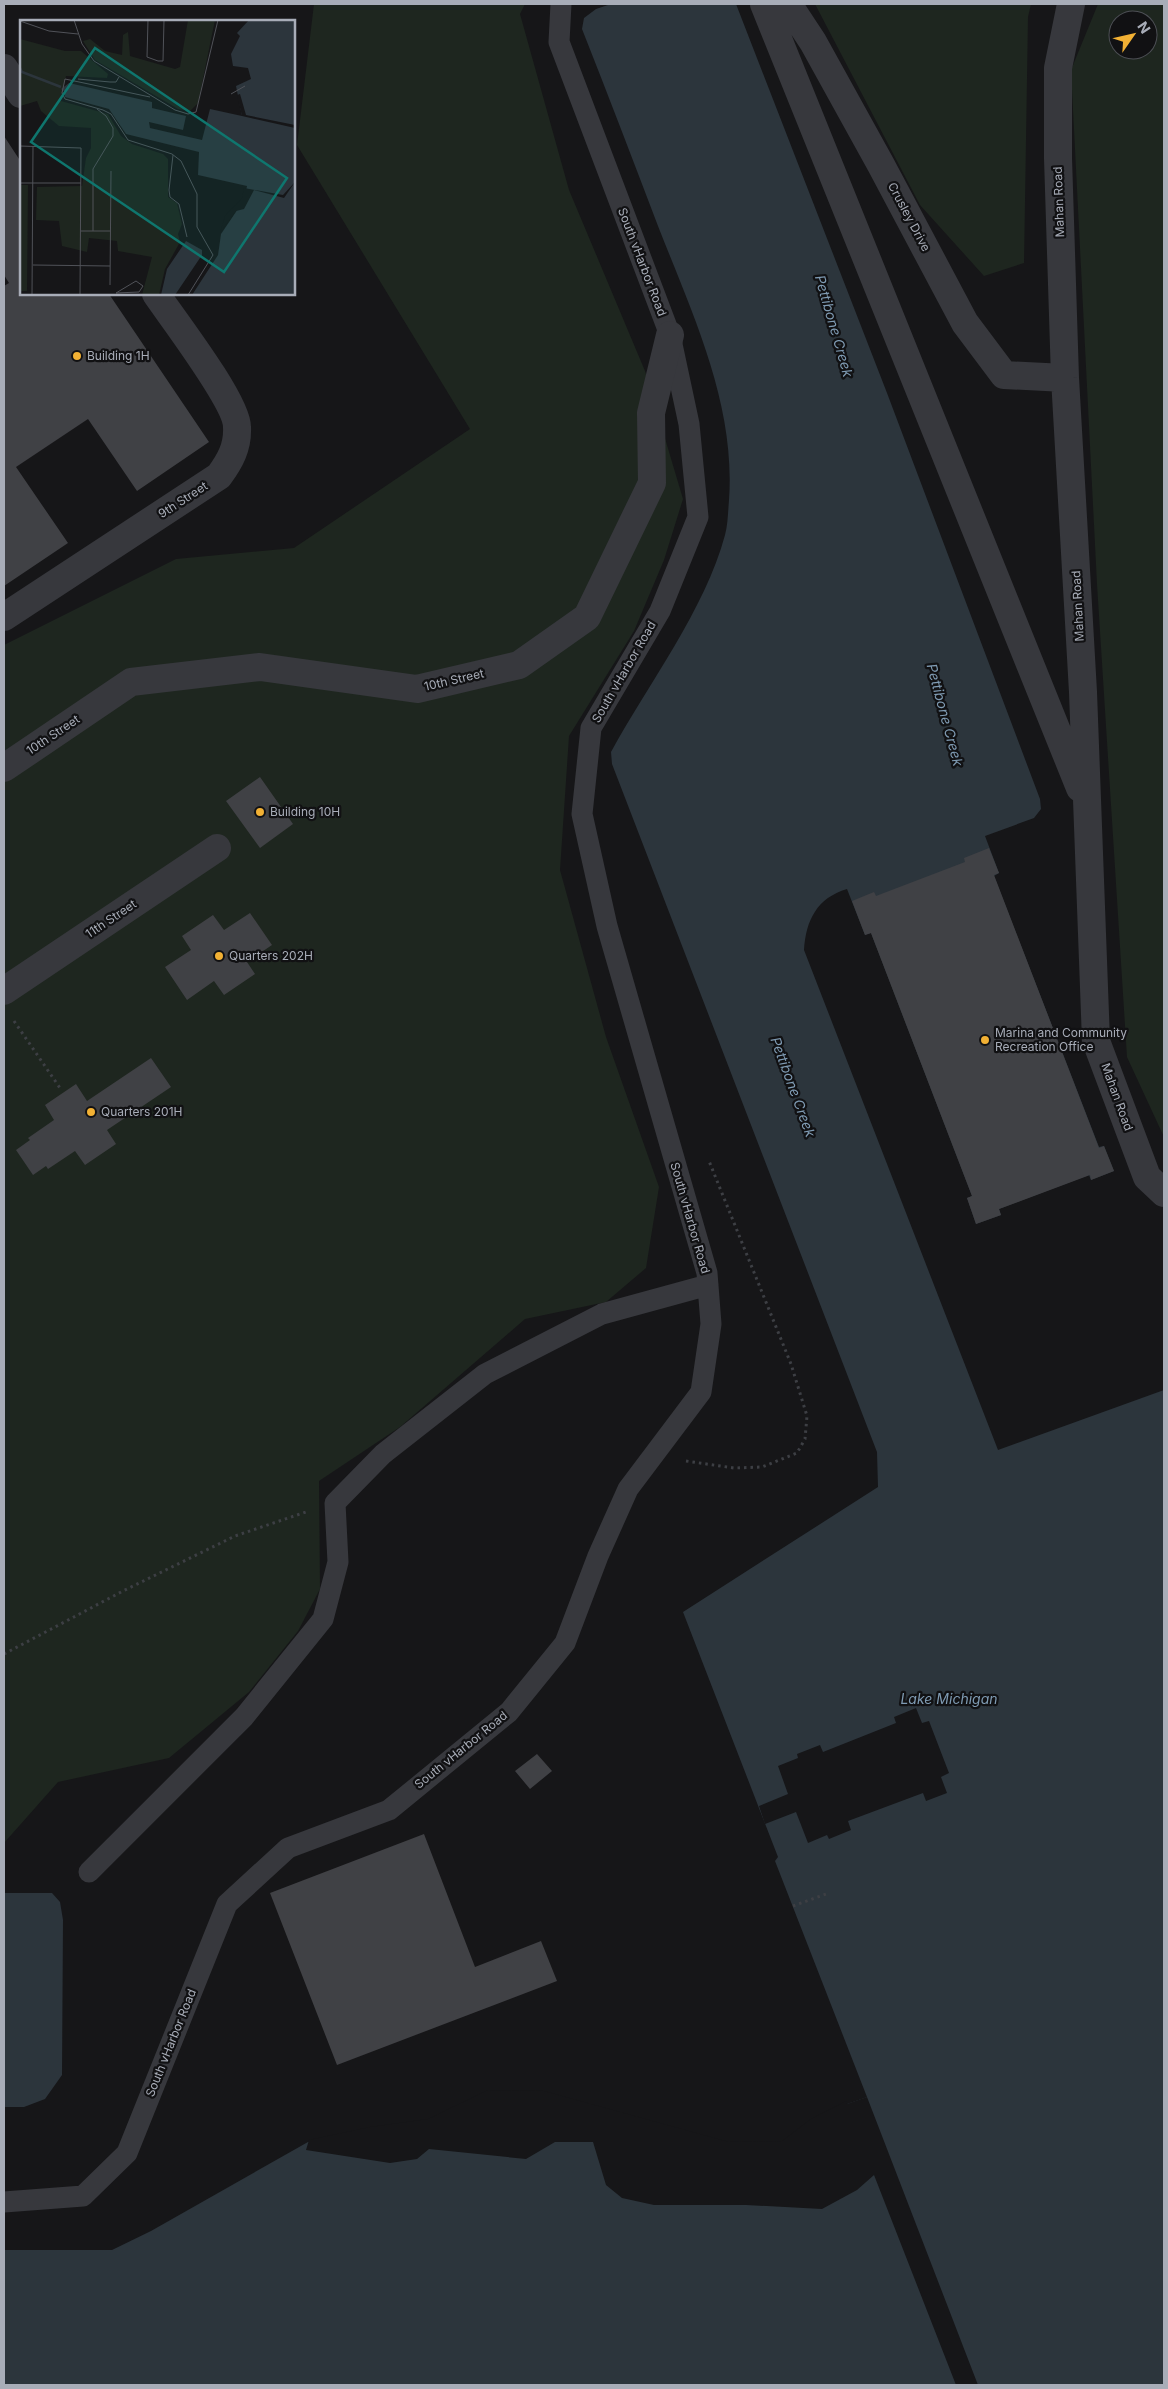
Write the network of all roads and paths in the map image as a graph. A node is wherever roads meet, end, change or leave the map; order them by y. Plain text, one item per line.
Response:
1 (561, 4) edge
2 (764, 4) edge
3 (788, 4) edge
4 (1072, 4) edge
5 (4, 68) edge
6 (20, 92) edge
7 (157, 295) edge
8 (670, 335) junction
9 (1065, 378) junction
10 (4, 617) edge
11 (4, 768) edge
12 (1088, 808) junction
13 (217, 848) dead end
14 (4, 991) edge
15 (13, 1019) dead end
16 (60, 1088) dead end
17 (1164, 1193) edge
18 (708, 1285) junction
19 (335, 1502) junction
20 (4, 1654) edge
21 (89, 1872) dead end
22 (826, 1894) dead end
23 (793, 1906) dead end
24 (4, 2202) edge

1 - 8 lane, South vHarbor Road
2 - 12 street
3 - 9 street, Crusley Drive
4 - 9 street, Mahan Road
5 - 6 street
7 - 10 street, 9th Street
8 - 11 street, 10th Street
8 - 18 lane, South vHarbor Road
9 - 12 street, Mahan Road
12 - 17 street, Mahan Road
13 - 14 street, 11th Street
15 - 16 path
18 - 19 lane
18 - 24 lane, South vHarbor Road
19 - 20 path
19 - 21 lane
22 - 23 path

